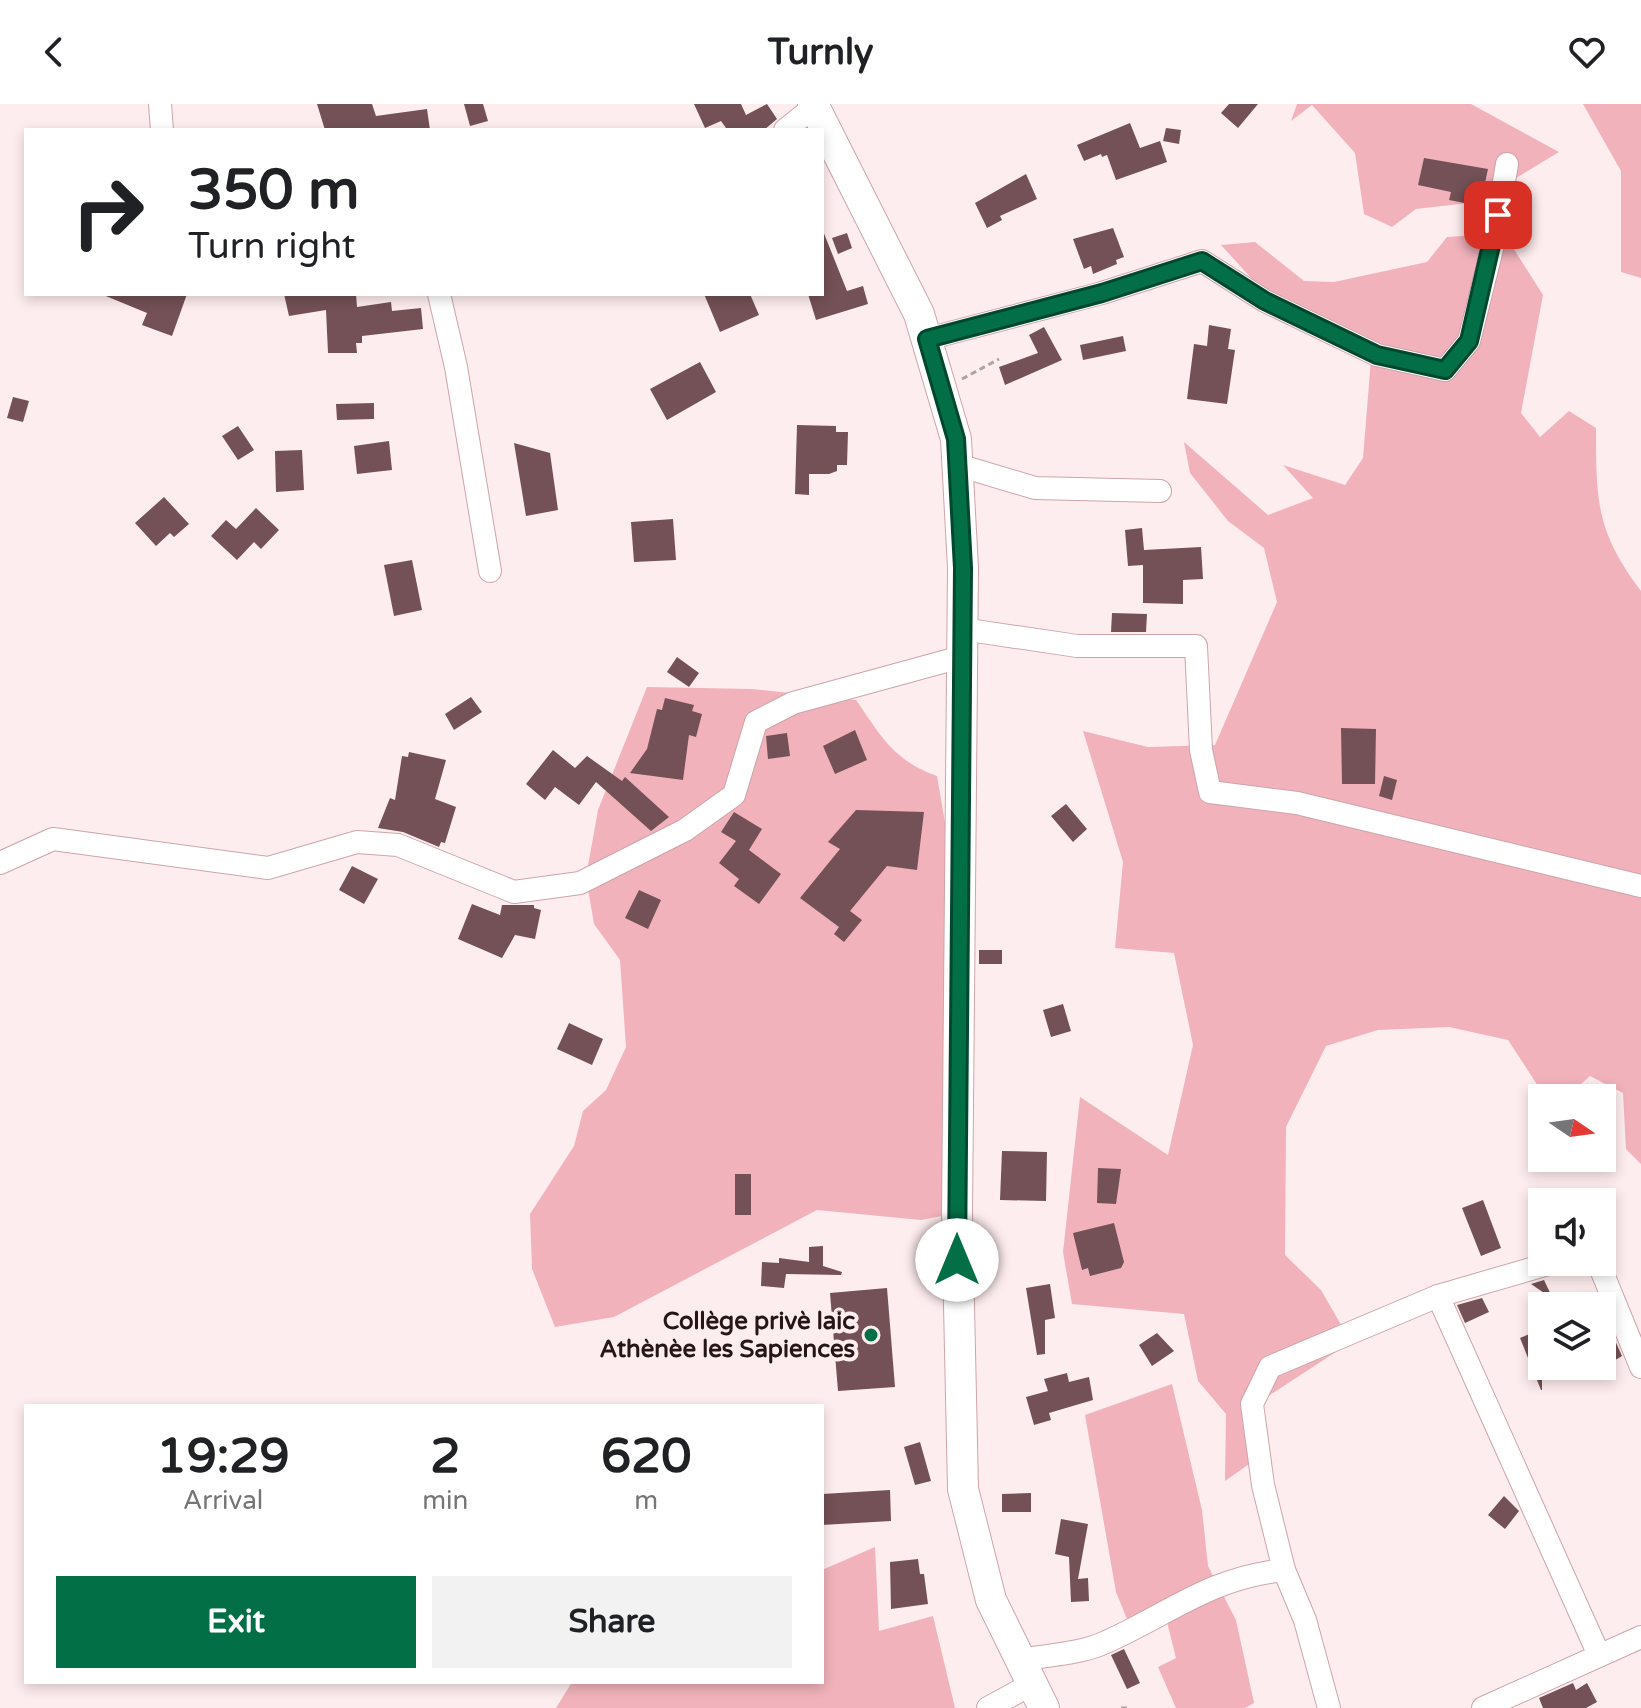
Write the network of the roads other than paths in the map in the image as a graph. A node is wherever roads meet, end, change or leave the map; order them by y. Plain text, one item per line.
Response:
1 (160, 104) edge
2 (814, 105) edge
3 (162, 128) edge
4 (787, 128) edge
5 (1507, 164) dead end
6 (439, 296) edge
7 (927, 339) junction
8 (958, 465) junction
9 (1160, 491) dead end
10 (490, 571) dead end
11 (962, 643) junction
12 (0, 863) edge
13 (1641, 886) edge
14 (1528, 1270) edge
15 (1604, 1276) edge
16 (1438, 1296) junction
17 (1641, 1367) edge
18 (1284, 1570) junction
19 (1641, 1637) edge
20 (1599, 1655) junction
21 (1032, 1684) edge
22 (988, 1708) edge
23 (1329, 1708) edge
24 (1483, 1708) edge

1 - 3 street
2 - 4 street
2 - 7 street
5 - 7 street
6 - 10 street
7 - 8 street
8 - 9 street
8 - 11 street
11 - 12 street
11 - 13 street
11 - 21 street
14 - 16 street
15 - 17 street
16 - 18 street
16 - 20 street
18 - 21 street
18 - 23 street
19 - 20 street
20 - 24 street
21 - 22 street

